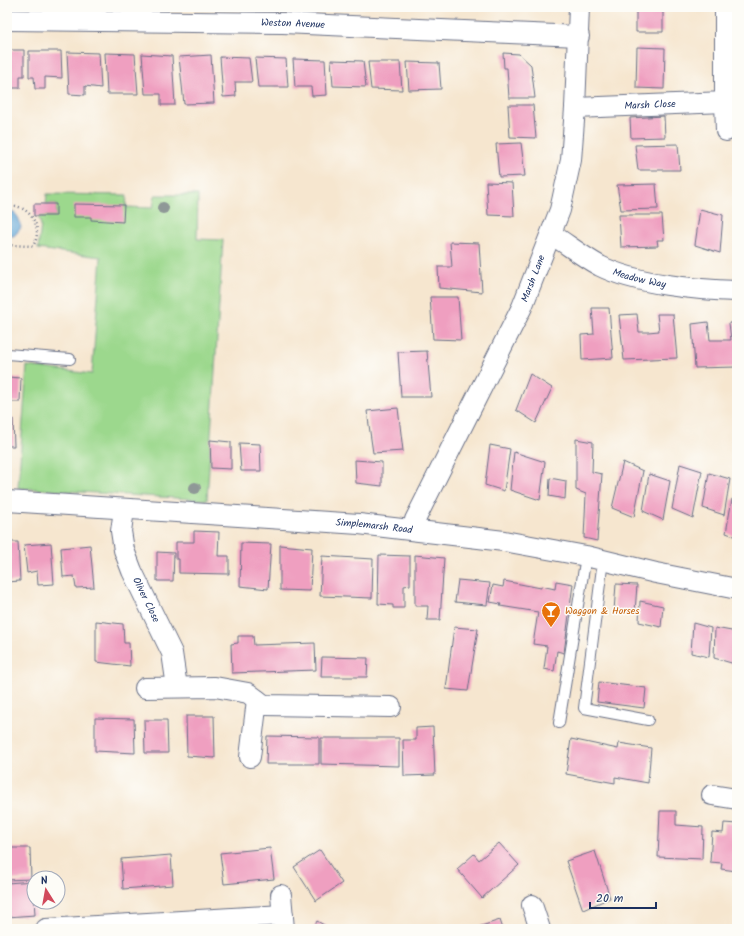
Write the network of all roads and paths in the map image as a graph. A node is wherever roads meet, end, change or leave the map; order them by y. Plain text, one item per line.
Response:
1 (579, 7) edge
2 (725, 7) edge
3 (7, 20) edge
4 (579, 36) junction
5 (725, 102) junction
6 (575, 108) junction
7 (726, 131) dead end
8 (7, 205) edge
9 (551, 234) junction
10 (7, 245) edge
11 (737, 291) edge
12 (7, 354) edge
13 (70, 359) dead end
14 (7, 502) edge
15 (124, 510) junction
16 (414, 530) junction
17 (594, 558) junction
18 (737, 589) edge
19 (177, 687) junction
20 (145, 688) dead end
21 (257, 700) junction
22 (391, 707) dead end
23 (648, 720) dead end
24 (559, 723) dead end
25 (250, 757) dead end
26 (712, 794) dead end
27 (737, 799) edge
28 (281, 895) dead end
29 (532, 905) dead end
30 (283, 922) edge
31 (46, 929) edge
32 (540, 929) edge

1 - 4 street, Marsh Lane
2 - 5 street
3 - 4 street, Weston Avenue
4 - 6 street, Marsh Lane
5 - 6 street, Marsh Close
5 - 7 street
6 - 9 street, Marsh Lane
8 - 10 path
9 - 11 street, Meadow Way
9 - 16 street, Marsh Lane
12 - 13 lane
14 - 15 street, Simplemarsh Road
15 - 16 street, Simplemarsh Road
15 - 19 street, Oliver Close
16 - 17 street, Simplemarsh Road
17 - 18 street, Simplemarsh Road
17 - 23 lane
17 - 24 lane
19 - 20 street
19 - 21 street
21 - 22 street
21 - 25 street
26 - 27 street
28 - 30 street
29 - 32 street
30 - 31 street

